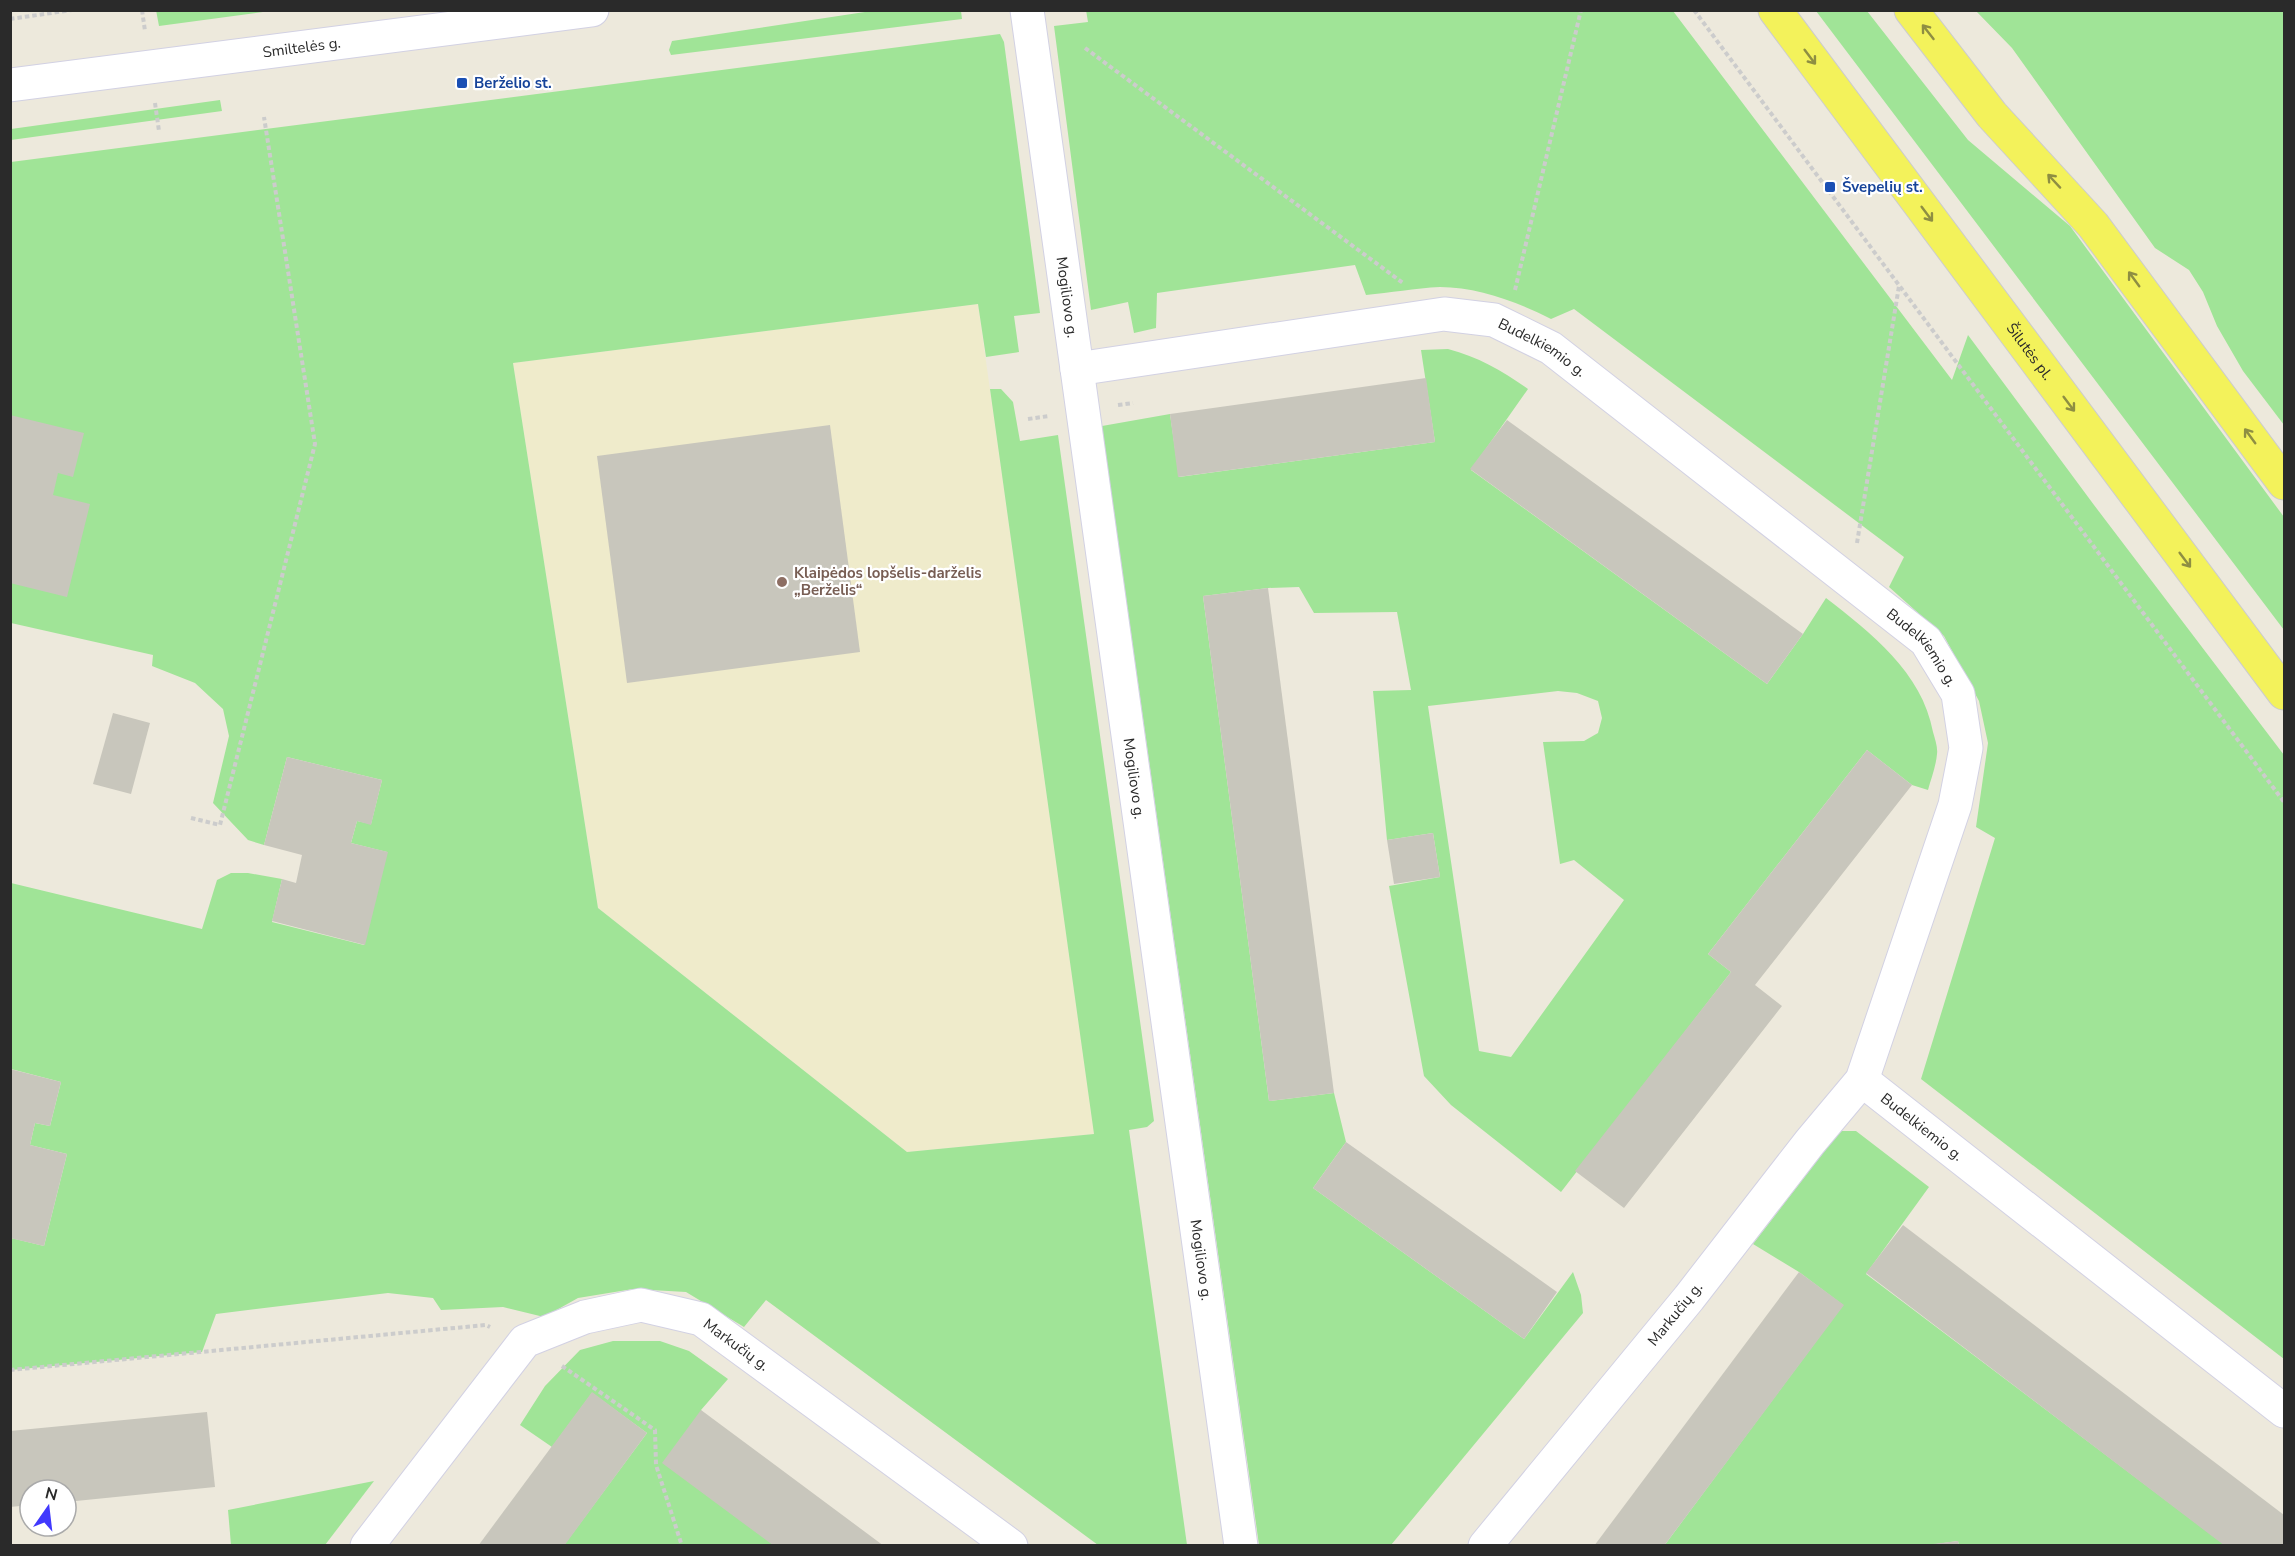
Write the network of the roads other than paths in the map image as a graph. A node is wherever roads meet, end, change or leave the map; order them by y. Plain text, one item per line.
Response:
1 (592, 10) edge
2 (1027, 10) edge
3 (1775, 10) edge
4 (1911, 10) edge
5 (10, 85) edge
6 (1077, 369) junction
7 (2284, 483) edge
8 (2284, 693) edge
9 (1862, 1080) junction
10 (2284, 1411) edge
11 (367, 1545) edge
12 (1011, 1545) edge
13 (1241, 1545) edge
14 (1485, 1545) edge

1 - 5 street, Smiltelės g.
2 - 6 street, Mogiliovo g.
3 -> 8 main road, Šilutės pl.
7 -> 4 main road
6 - 9 street, Budelkiemio g.
6 - 13 street, Mogiliovo g.
9 - 10 street, Budelkiemio g.
9 - 14 street, Markučių g.
11 - 12 street, Markučių g.

